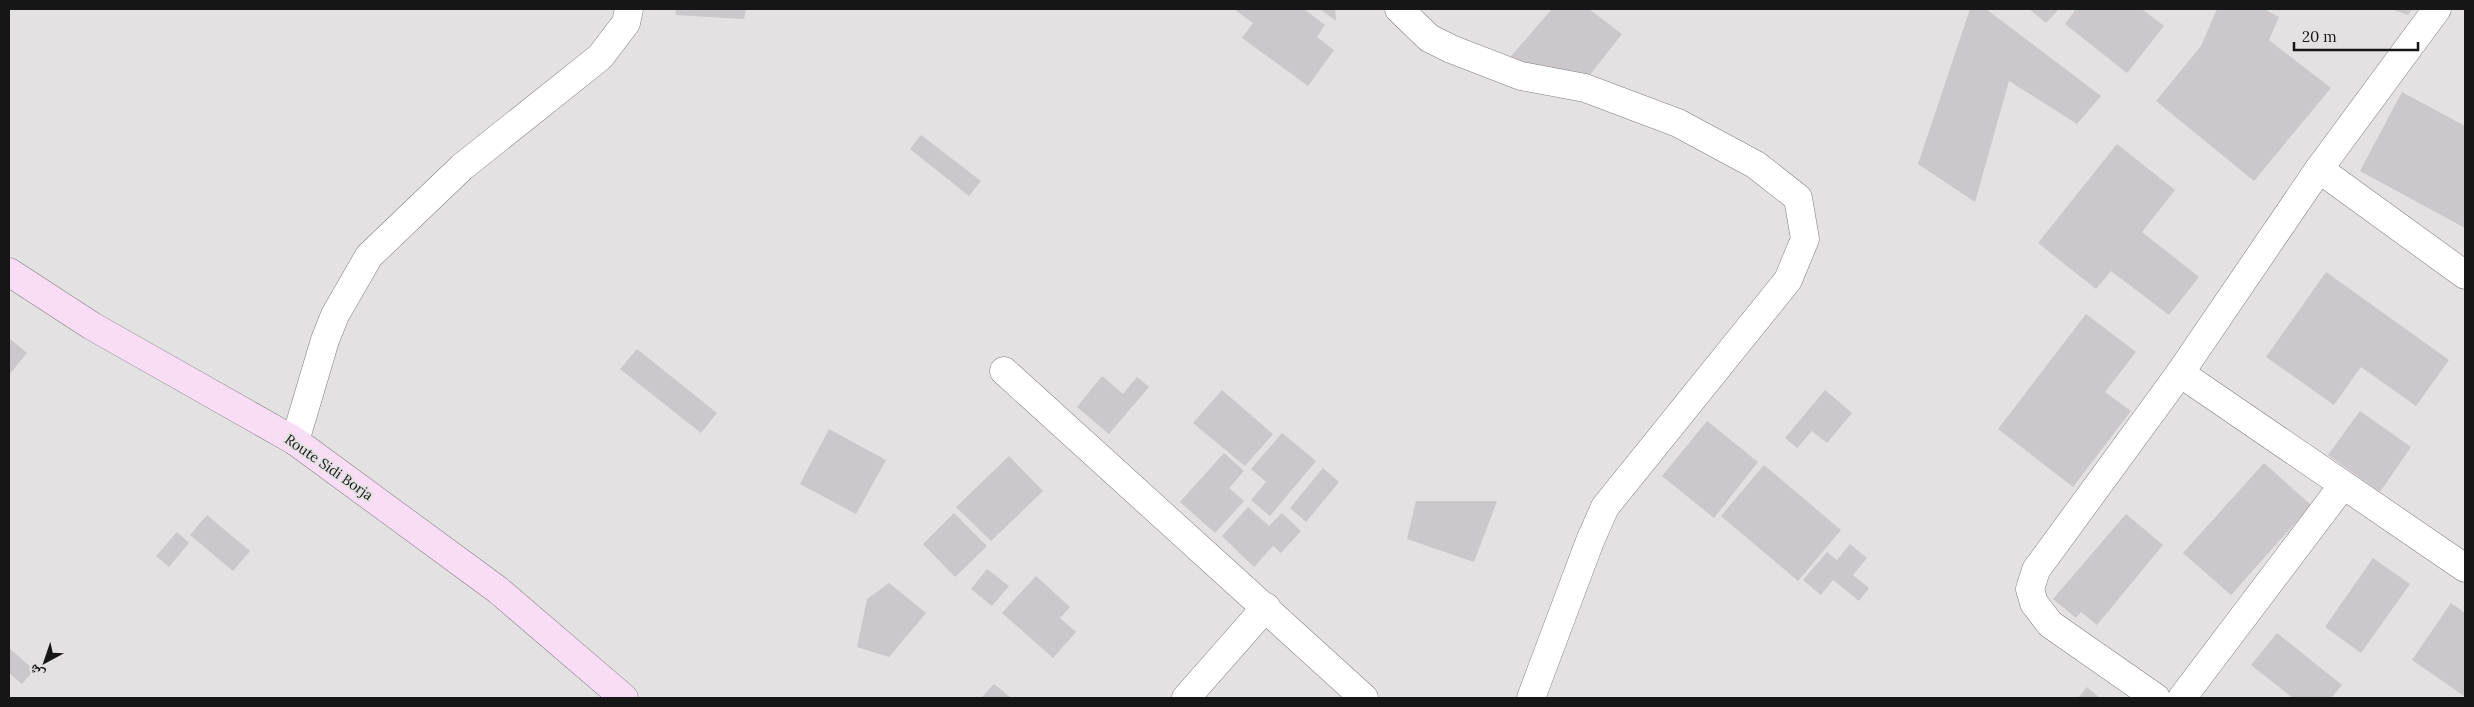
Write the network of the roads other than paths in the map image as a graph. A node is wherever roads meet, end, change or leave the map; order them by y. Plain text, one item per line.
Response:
1 (629, 9) edge
2 (1399, 9) edge
3 (2437, 9) edge
4 (2318, 169) junction
5 (9, 272) edge
6 (2465, 275) edge
7 (1004, 370) dead end
8 (2180, 373) junction
9 (295, 441) junction
10 (2343, 485) junction
11 (2465, 568) edge
12 (1266, 606) junction
13 (624, 698) edge
14 (1186, 698) edge
15 (1364, 698) edge
16 (1531, 698) edge
17 (2156, 698) edge
18 (2182, 698) edge

1 - 9 street
2 - 16 street
3 - 4 street
4 - 6 street
4 - 8 street
5 - 9 street, Route Sidi Borja
7 - 12 street
8 - 10 street
8 - 17 street
9 - 13 street, Route Sidi Borja
10 - 11 street
10 - 18 street
12 - 14 street
12 - 15 street

